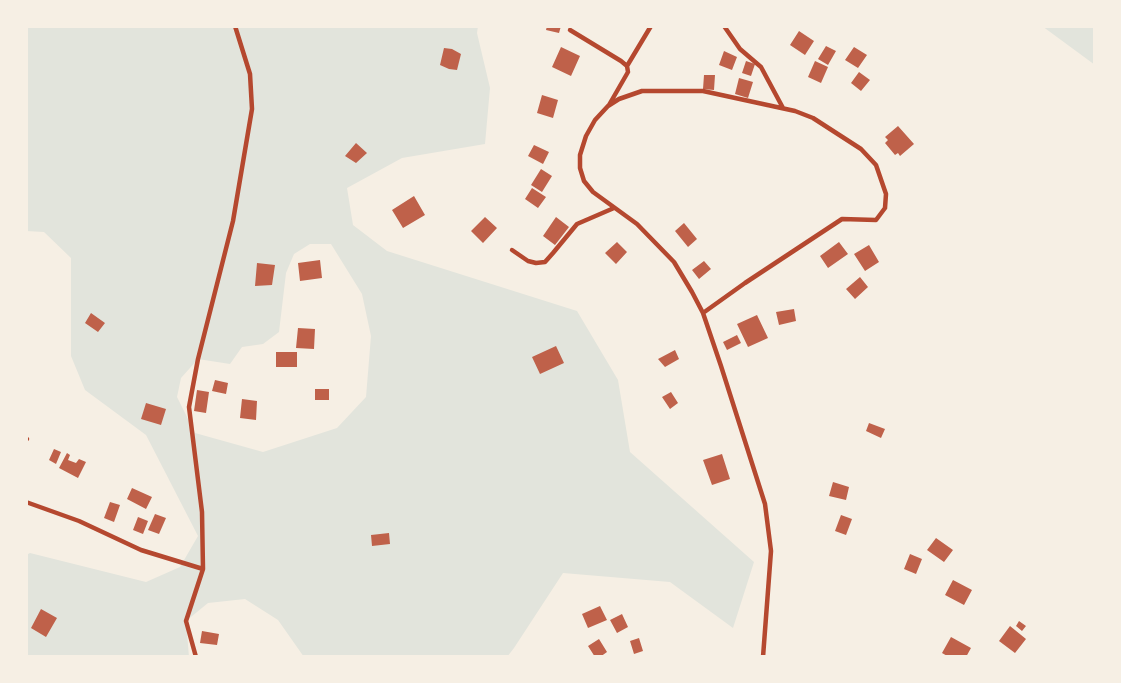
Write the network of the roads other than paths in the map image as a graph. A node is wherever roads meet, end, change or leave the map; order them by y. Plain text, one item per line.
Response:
1 (235, 26) edge
2 (651, 26) edge
3 (724, 26) edge
4 (570, 30) dead end
5 (627, 66) junction
6 (608, 106) junction
7 (783, 108) junction
8 (614, 208) junction
9 (512, 250) dead end
10 (703, 313) junction
11 (26, 502) edge
12 (202, 569) junction
13 (196, 657) edge
14 (763, 657) edge

1 - 12 street
2 - 5 street
3 - 7 street
4 - 5 street
5 - 6 street
6 - 7 street
6 - 8 street
7 - 10 street
8 - 9 street
8 - 10 street
10 - 14 street
11 - 12 street
12 - 13 street

